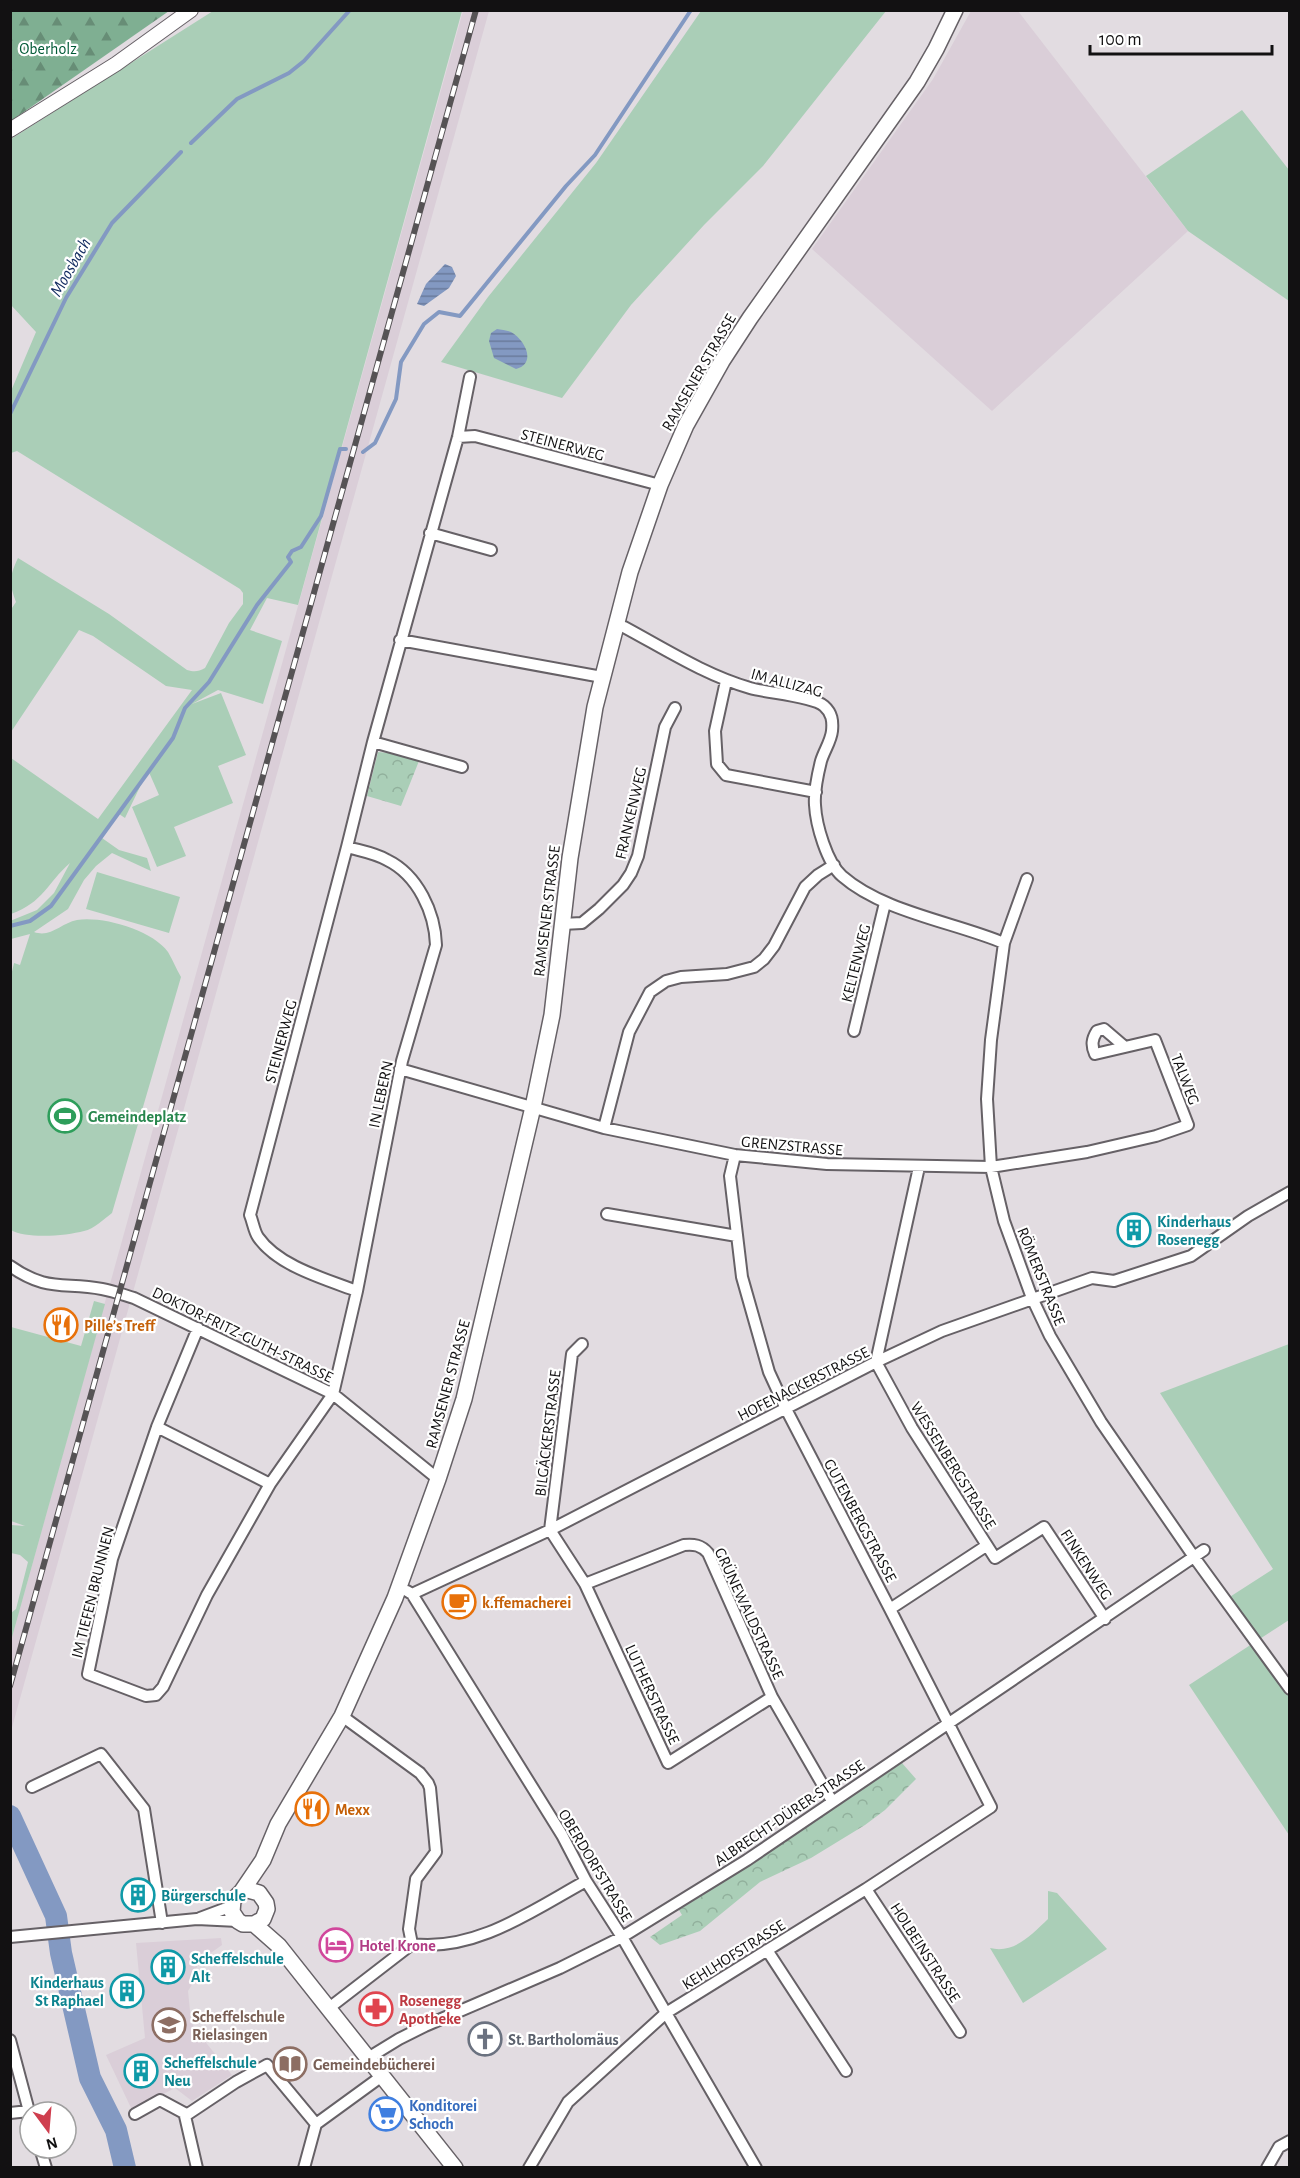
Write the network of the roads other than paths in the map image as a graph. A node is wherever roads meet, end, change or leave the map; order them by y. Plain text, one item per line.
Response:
1 (191, 10) edge
2 (955, 10) edge
3 (10, 130) edge
4 (470, 377) dead end
5 (458, 437) junction
6 (660, 485) junction
7 (430, 533) junction
8 (491, 550) dead end
9 (615, 624) junction
10 (400, 640) junction
11 (602, 677) junction
12 (726, 681) junction
13 (675, 708) dead end
14 (373, 742) junction
15 (462, 767) dead end
16 (816, 792) junction
17 (347, 847) junction
18 (834, 865) junction
19 (1027, 879) dead end
20 (885, 903) junction
21 (562, 924) junction
22 (1004, 943) junction
23 (854, 1031) dead end
24 (1125, 1047) dead end
25 (400, 1069) junction
26 (533, 1107) junction
27 (1188, 1125) joint
28 (604, 1128) junction
29 (735, 1155) junction
30 (919, 1167) junction
31 (991, 1167) junction
32 (1290, 1192) edge
33 (607, 1214) dead end
34 (737, 1236) junction
35 (10, 1266) edge
36 (357, 1291) junction
37 (1032, 1298) junction
38 (198, 1328) junction
39 (582, 1344) dead end
40 (876, 1362) junction
41 (333, 1394) junction
42 (786, 1409) junction
43 (157, 1427) junction
44 (438, 1479) junction
45 (270, 1484) junction
46 (550, 1530) junction
47 (987, 1546) junction
48 (1199, 1553) junction
49 (585, 1584) junction
50 (406, 1591) junction
51 (890, 1609) junction
52 (1105, 1619) junction
53 (1290, 1689) edge
54 (772, 1697) junction
55 (342, 1716) junction
56 (948, 1725) junction
57 (32, 1788) dead end
58 (832, 1801) junction
59 (991, 1807) joint
60 (263, 1860) junction
61 (586, 1881) junction
62 (866, 1889) junction
63 (242, 1891) junction
64 (264, 1897) junction
65 (232, 1906) junction
66 (197, 1919) junction
67 (260, 1919) junction
68 (238, 1921) junction
69 (162, 1923) junction
70 (10, 1937) edge
71 (622, 1937) junction
72 (412, 1944) junction
73 (767, 1950) junction
74 (329, 2008) junction
75 (666, 2013) junction
76 (960, 2032) dead end
77 (10, 2040) edge
78 (368, 2058) junction
79 (846, 2071) dead end
80 (382, 2076) junction
81 (26, 2100) edge
82 (135, 2114) dead end
83 (186, 2114) junction
84 (316, 2124) junction
85 (1290, 2141) edge
86 (197, 2168) edge
87 (304, 2168) edge
88 (455, 2168) edge
89 (529, 2168) edge
90 (756, 2168) edge
91 (1267, 2168) edge

1 - 3 street
2 - 6 main road, RAMSENER STRASSE
4 - 5 street, STEINERWEG
5 - 6 street, STEINERWEG
5 - 7 street, STEINERWEG
6 - 9 main road, RAMSENER STRASSE
7 - 8 street
7 - 10 street, STEINERWEG
9 - 11 main road, RAMSENER STRASSE
9 - 12 street, IM ALLIZAG
10 - 11 street
10 - 14 street, STEINERWEG
11 - 21 main road, RAMSENER STRASSE
12 - 16 street
12 - 16 street, IM ALLIZAG
13 - 21 street, FRANKENWEG
14 - 15 street
14 - 17 street, STEINERWEG
16 - 18 street, IM ALLIZAG
17 - 25 street, IN LEBERN
17 - 36 street, STEINERWEG
18 - 20 street, IM ALLIZAG
18 - 28 street
19 - 22 street, RÖMERSTRASSE
20 - 22 street, IM ALLIZAG
20 - 23 street, KELTENWEG
21 - 26 main road, RAMSENER STRASSE
22 - 31 street, RÖMERSTRASSE
24 - 27 street, TALWEG
25 - 26 street, GRENZSTRASSE
25 - 36 street, IN LEBERN
26 - 28 street, GRENZSTRASSE
26 - 44 main road, RAMSENER STRASSE
27 - 31 street, GRENZSTRASSE
28 - 29 street, GRENZSTRASSE
29 - 30 street, GRENZSTRASSE
29 - 34 street, GUTENBERGSTRASSE
30 - 31 street, GRENZSTRASSE
30 - 40 street
31 - 37 street, RÖMERSTRASSE
32 - 37 street, HOFENACKERSTRASSE
33 - 34 street
34 - 42 street, GUTENBERGSTRASSE
35 - 38 street, DOKTOR-FRITZ-GUTH-STRASSE
36 - 41 street, IN LEBERN
37 - 40 street, HOFENACKERSTRASSE
37 - 48 street, RÖMERSTRASSE
38 - 41 street, DOKTOR-FRITZ-GUTH-STRASSE
38 - 43 street, IM TIEFEN BRUNNEN
39 - 46 street, BILGÄCKERSTRASSE
40 - 42 street, HOFENACKERSTRASSE
40 - 47 street, WESSENBERGSTRASSE
41 - 44 street, DOKTOR-FRITZ-GUTH-STRASSE
41 - 45 street, IM TIEFEN BRUNNEN
42 - 46 street, HOFENACKERSTRASSE
42 - 51 street, GUTENBERGSTRASSE
43 - 45 street
43 - 45 street, IM TIEFEN BRUNNEN
44 - 50 main road, RAMSENER STRASSE
46 - 49 street, LUTHERSTRASSE
46 - 50 street, HOFENACKERSTRASSE
47 - 51 street, WESSENBERGSTRASSE
47 - 52 street, FINKENWEG
48 - 52 street, ALBRECHT-DÜRER-STRASSE
48 - 53 street, RÖMERSTRASSE
49 - 54 street, GRÜNEWALDSTRASSE
49 - 54 street, LUTHERSTRASSE
50 - 55 main road, RAMSENER STRASSE
50 - 61 street, OBERDORFSTRASSE
51 - 56 street, GUTENBERGSTRASSE
52 - 56 street, ALBRECHT-DÜRER-STRASSE
54 - 58 street, GRÜNEWALDSTRASSE
55 - 60 main road, RAMSENER STRASSE
55 - 72 street
56 - 58 street, ALBRECHT-DÜRER-STRASSE
56 - 59 street, GUTENBERGSTRASSE
57 - 69 street
58 - 71 street, ALBRECHT-DÜRER-STRASSE
59 - 62 street, KEHLHOFSTRASSE
60 - 63 main road, RAMSENER STRASSE
60 - 64 main road, RAMSENER STRASSE
61 - 71 street, OBERDORFSTRASSE
61 - 72 street
62 - 73 street, KEHLHOFSTRASSE
62 - 76 street, HOLBEINSTRASSE
63 - 64 main road
63 - 65 main road
64 - 67 main road
65 - 66 street
65 - 68 main road
66 - 68 street
66 - 69 street
67 - 68 main road
67 - 74 main road
69 - 70 street
71 - 75 street, OBERDORFSTRASSE
71 - 78 street, ALBRECHT-DÜRER-STRASSE
72 - 74 street
73 - 75 street, KEHLHOFSTRASSE
73 - 79 street
74 - 78 main road
75 - 89 street, KEHLHOFSTRASSE
75 - 90 street, OBERDORFSTRASSE
77 - 81 street
78 - 80 main road
80 - 84 street
80 - 88 main road
82 - 83 street
83 - 84 street
83 - 86 street
84 - 87 street
85 - 91 street

